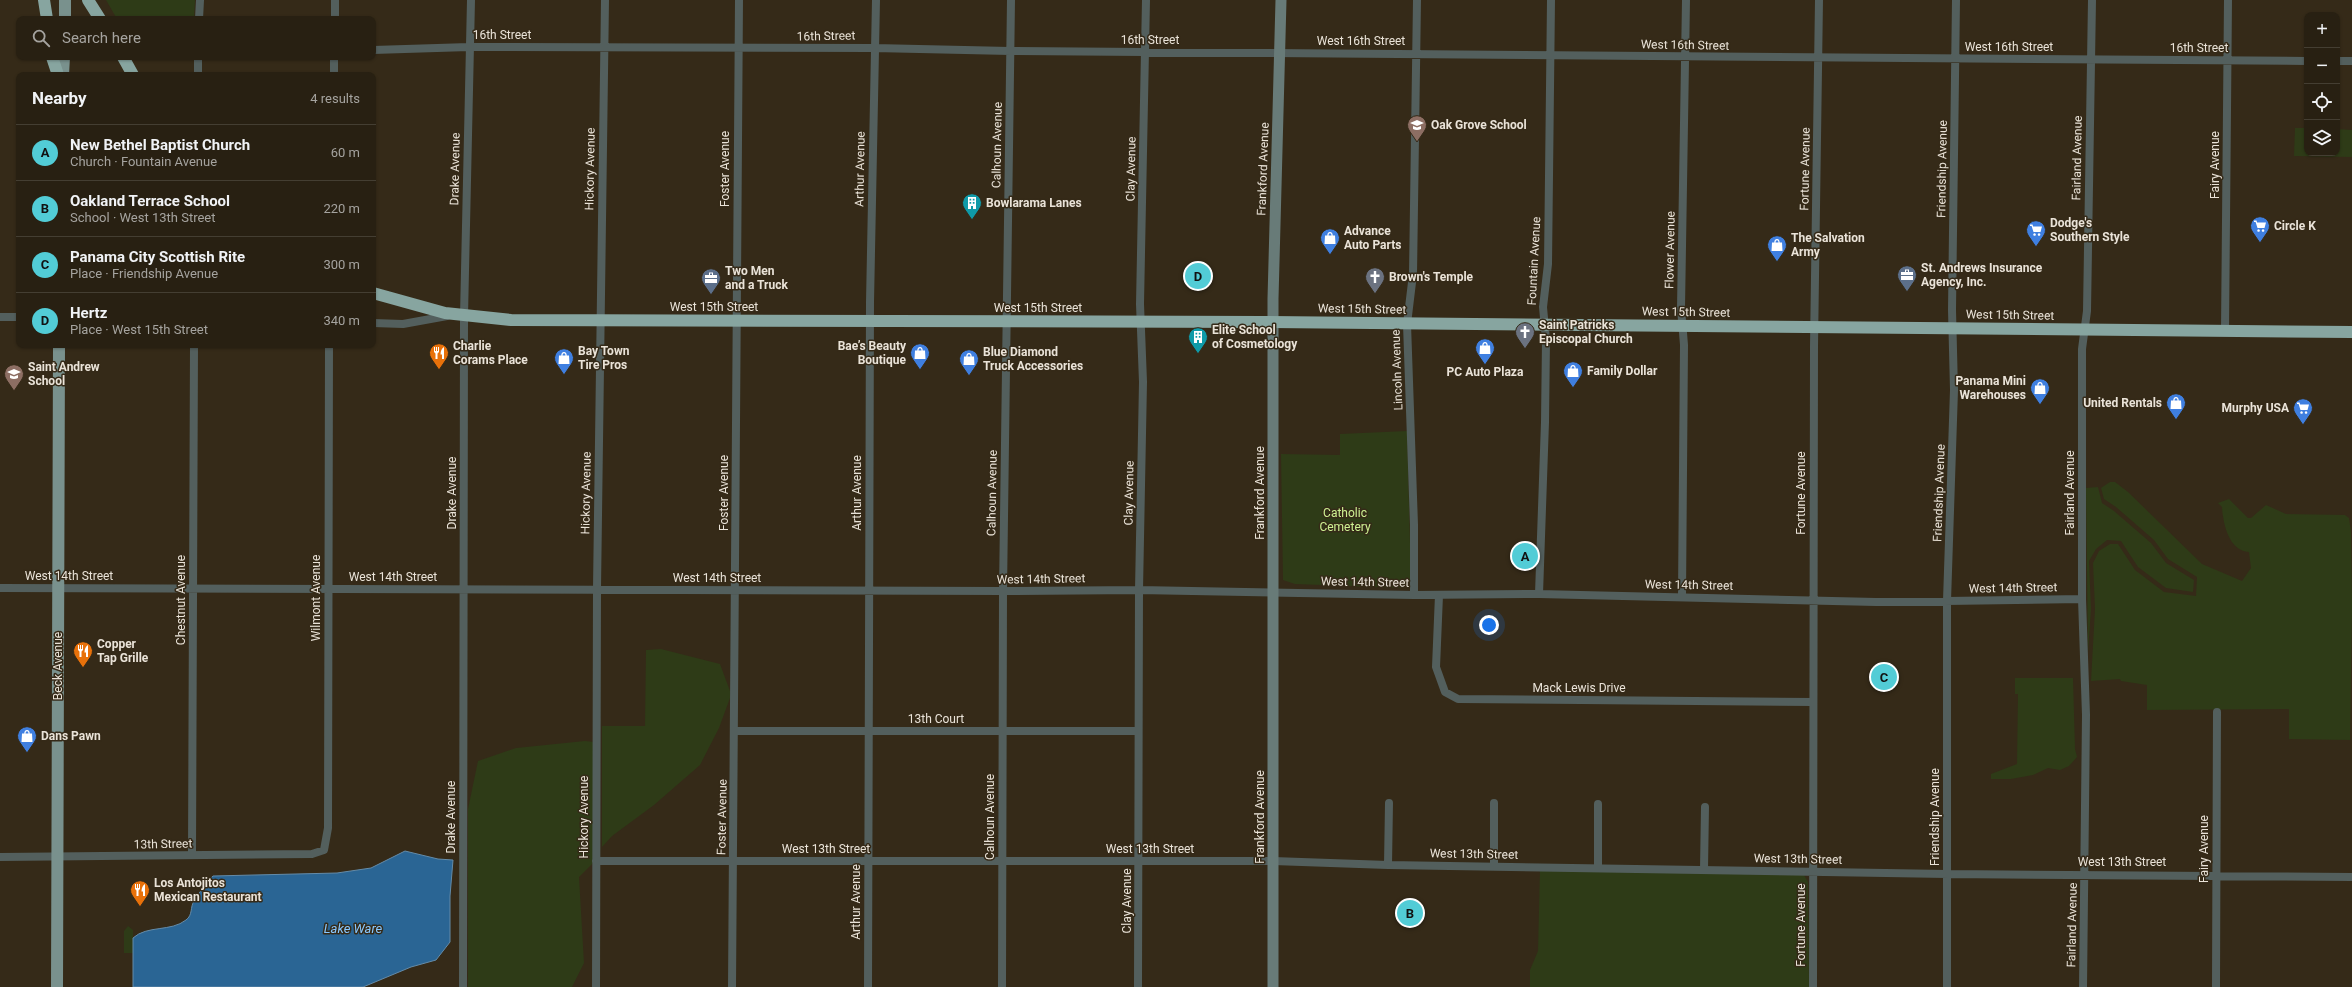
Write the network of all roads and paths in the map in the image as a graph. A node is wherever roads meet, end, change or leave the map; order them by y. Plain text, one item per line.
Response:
1 (44, 0) edge
2 (65, 0) edge
3 (88, 0) edge
4 (200, 0) edge
5 (335, 0) edge
6 (471, 0) edge
7 (604, 0) edge
8 (739, 0) edge
9 (876, 0) edge
10 (1011, 0) edge
11 (1146, 0) edge
12 (1281, 0) edge
13 (1417, 0) edge
14 (1551, 0) edge
15 (1686, 0) edge
16 (1819, 0) edge
17 (1956, 0) edge
18 (2092, 0) edge
19 (2228, 0) edge
20 (47, 16) edge
21 (65, 16) edge
22 (98, 16) edge
23 (199, 16) edge
24 (335, 16) edge
25 (469, 47) junction
26 (604, 48) junction
27 (874, 48) junction
28 (738, 49) junction
29 (376, 50) edge
30 (1010, 51) junction
31 (1145, 52) junction
32 (1280, 53) junction
33 (1416, 54) junction
34 (1550, 55) junction
35 (1685, 57) junction
36 (1818, 58) junction
37 (1955, 58) junction
38 (2090, 59) junction
39 (53, 60) edge
40 (64, 60) edge
41 (125, 60) edge
42 (198, 60) edge
43 (334, 60) edge
44 (2227, 60) junction
45 (2304, 61) edge
46 (2340, 61) edge
47 (2352, 61) edge
48 (57, 72) edge
49 (63, 72) edge
50 (131, 72) edge
51 (198, 72) edge
52 (334, 72) edge
53 (376, 294) edge
54 (459, 315) junction
55 (0, 317) edge
56 (16, 317) edge
57 (600, 320) junction
58 (737, 321) junction
59 (870, 321) junction
60 (1006, 322) junction
61 (376, 323) edge
62 (1141, 323) junction
63 (1272, 323) junction
64 (1408, 324) junction
65 (1544, 325) junction
66 (1683, 326) junction
67 (1815, 327) junction
68 (1953, 328) junction
69 (2084, 330) junction
70 (2225, 331) junction
71 (2352, 332) edge
72 (59, 348) edge
73 (194, 348) edge
74 (329, 348) edge
75 (0, 588) edge
76 (58, 588) junction
77 (193, 588) junction
78 (328, 589) junction
79 (597, 589) junction
80 (464, 590) junction
81 (735, 590) junction
82 (1139, 590) junction
83 (868, 591) junction
84 (1003, 591) junction
85 (1272, 592) junction
86 (1539, 594) junction
87 (1414, 595) junction
88 (1439, 595) junction
89 (1682, 596) junction
90 (1813, 600) junction
91 (2082, 600) junction
92 (1947, 601) junction
93 (1813, 702) junction
94 (2217, 712) dead end
95 (734, 731) junction
96 (868, 731) junction
97 (1002, 731) junction
98 (1138, 731) junction
99 (1389, 803) dead end
100 (1494, 803) dead end
101 (1598, 804) dead end
102 (1705, 807) dead end
103 (324, 850) joint
104 (192, 856) junction
105 (0, 857) edge
106 (58, 857) junction
107 (733, 860) junction
108 (596, 861) junction
109 (868, 861) junction
110 (1002, 861) junction
111 (1139, 861) junction
112 (1273, 861) junction
113 (1388, 865) junction
114 (1494, 866) junction
115 (1598, 868) junction
116 (1704, 869) junction
117 (1813, 871) junction
118 (1947, 874) junction
119 (2084, 874) junction
120 (2216, 874) junction
121 (2352, 877) edge
122 (57, 987) edge
123 (463, 987) edge
124 (596, 987) edge
125 (732, 987) edge
126 (868, 987) edge
127 (1002, 987) edge
128 (1138, 987) edge
129 (1273, 987) edge
130 (1813, 987) edge
131 (1947, 987) edge
132 (2083, 987) edge
133 (2216, 987) edge

1 - 20 highway
2 - 21 main road
3 - 22 highway
4 - 23 street
5 - 24 street
6 - 25 street, Drake Avenue
7 - 26 street, Hickory Avenue
8 - 28 street, Foster Avenue
9 - 27 street, Arthur Avenue
10 - 30 street, Calhoun Avenue
11 - 31 street, Clay Avenue
12 - 32 main road, Frankford Avenue
13 - 33 street, Lincoln Avenue
14 - 34 street, Fountain Avenue
15 - 35 street, Flower Avenue
16 - 36 street, Fortune Avenue
17 - 37 street, Friendship Avenue
18 - 38 street, Fairland Avenue
19 - 44 street, Fairy Avenue
25 - 26 street, 16th Street
25 - 29 street, 16th Street
25 - 54 street, Drake Avenue
26 - 28 street, 16th Street
26 - 57 street, Hickory Avenue
27 - 28 street, 16th Street
27 - 30 street, 16th Street
27 - 59 street, Arthur Avenue
28 - 58 street, Foster Avenue
30 - 31 street, 16th Street
30 - 60 street, Calhoun Avenue
31 - 32 street, 16th Street
31 - 62 street, Clay Avenue
32 - 33 street, West 16th Street
32 - 63 main road, Frankford Avenue
33 - 34 street, West 16th Street
33 - 64 street, Lincoln Avenue
34 - 35 street, West 16th Street
34 - 65 street, Fountain Avenue
35 - 36 street, West 16th Street
35 - 66 street, Flower Avenue
36 - 37 street, West 16th Street
36 - 67 street, Fortune Avenue
37 - 38 street, West 16th Street
37 - 68 street, Friendship Avenue
38 - 44 street, 16th Street
38 - 69 street, Fairland Avenue
39 - 48 highway
40 - 49 main road
41 - 50 highway
42 - 51 street
43 - 52 street
44 - 45 street, 16th Street
44 - 70 street, Fairy Avenue
46 - 47 street
53 - 54 highway
54 - 57 highway, West 15th Street
54 - 61 street, West 15th Street
54 - 80 street, Drake Avenue
55 - 56 street
57 - 58 highway, West 15th Street
57 - 79 street, Hickory Avenue
58 - 59 highway, West 15th Street
58 - 81 street, Foster Avenue
59 - 60 highway, West 15th Street
59 - 83 street, Arthur Avenue
60 - 62 highway, West 15th Street
60 - 84 street, Calhoun Avenue
62 - 63 highway, West 15th Street
62 - 82 street, Clay Avenue
63 - 64 highway, West 15th Street
63 - 85 main road, Frankford Avenue
64 - 65 highway, West 15th Street
64 - 87 street, Lincoln Avenue
65 - 66 highway, West 15th Street
65 - 86 street, Fountain Avenue
66 - 67 highway, West 15th Street
66 - 89 street, Flower Avenue
67 - 68 highway, West 15th Street
67 - 90 street, Fortune Avenue
68 - 69 highway, West 15th Street
68 - 92 street, Friendship Avenue
69 - 70 highway, West 15th Street
69 - 91 street, Fairland Avenue
70 - 71 highway, West 15th Street
72 - 76 main road, Beck Avenue
73 - 77 street, Chestnut Avenue
74 - 78 street, Wilmont Avenue
75 - 76 street, West 14th Street
76 - 77 street, West 14th Street
76 - 106 main road, Beck Avenue
77 - 78 street, West 14th Street
77 - 104 street, Chestnut Avenue
78 - 80 street, West 14th Street
78 - 103 street, Wilmont Avenue
79 - 80 street, West 14th Street
79 - 81 street, West 14th Street
79 - 108 street, Hickory Avenue
80 - 123 street, Drake Avenue
81 - 83 street, West 14th Street
81 - 95 street, Foster Avenue
82 - 84 street, West 14th Street
82 - 85 street, West 14th Street
82 - 98 street, Clay Avenue
83 - 84 street, West 14th Street
83 - 96 street, Arthur Avenue
84 - 97 street, Calhoun Avenue
85 - 87 street, West 14th Street
85 - 112 main road, Frankford Avenue
86 - 88 street, West 14th Street
86 - 89 street, West 14th Street
87 - 88 street, West 14th Street
88 - 93 street, Mack Lewis Drive
89 - 90 street, West 14th Street
90 - 92 street, West 14th Street
90 - 93 street, Fortune Avenue
91 - 92 street, West 14th Street
91 - 119 street, Fairland Avenue
92 - 118 street, Friendship Avenue
93 - 117 street, Fortune Avenue
94 - 120 street, Fairy Avenue
95 - 96 street, 13th Court
95 - 107 street, Foster Avenue
96 - 97 street, 13th Court
96 - 109 street, Arthur Avenue
97 - 98 street, 13th Court
97 - 110 street, Calhoun Avenue
98 - 111 street, Clay Avenue
99 - 113 street
100 - 114 street
101 - 115 street
102 - 116 street
103 - 104 street, 13th Street
104 - 106 street, 13th Street
105 - 106 street, 13th Street
106 - 122 main road, Beck Avenue
107 - 108 street, West 13th Street
107 - 109 street, West 13th Street
107 - 125 street, Foster Avenue
108 - 124 street, Hickory Avenue
109 - 110 street, West 13th Street
109 - 126 street, Arthur Avenue
110 - 111 street, West 13th Street
110 - 127 street, Calhoun Avenue
111 - 112 street, West 13th Street
111 - 128 street, Clay Avenue
112 - 113 street, West 13th Street
112 - 129 main road, Frankford Avenue
113 - 114 street, West 13th Street
114 - 115 street, West 13th Street
115 - 116 street, West 13th Street
116 - 117 street, West 13th Street
117 - 118 street, West 13th Street
117 - 130 street, Fortune Avenue
118 - 119 street, West 13th Street
118 - 131 street, Friendship Avenue
119 - 120 street, West 13th Street
119 - 132 street, Fairland Avenue
120 - 121 street, West 13th Street
120 - 133 street, Fairy Avenue

